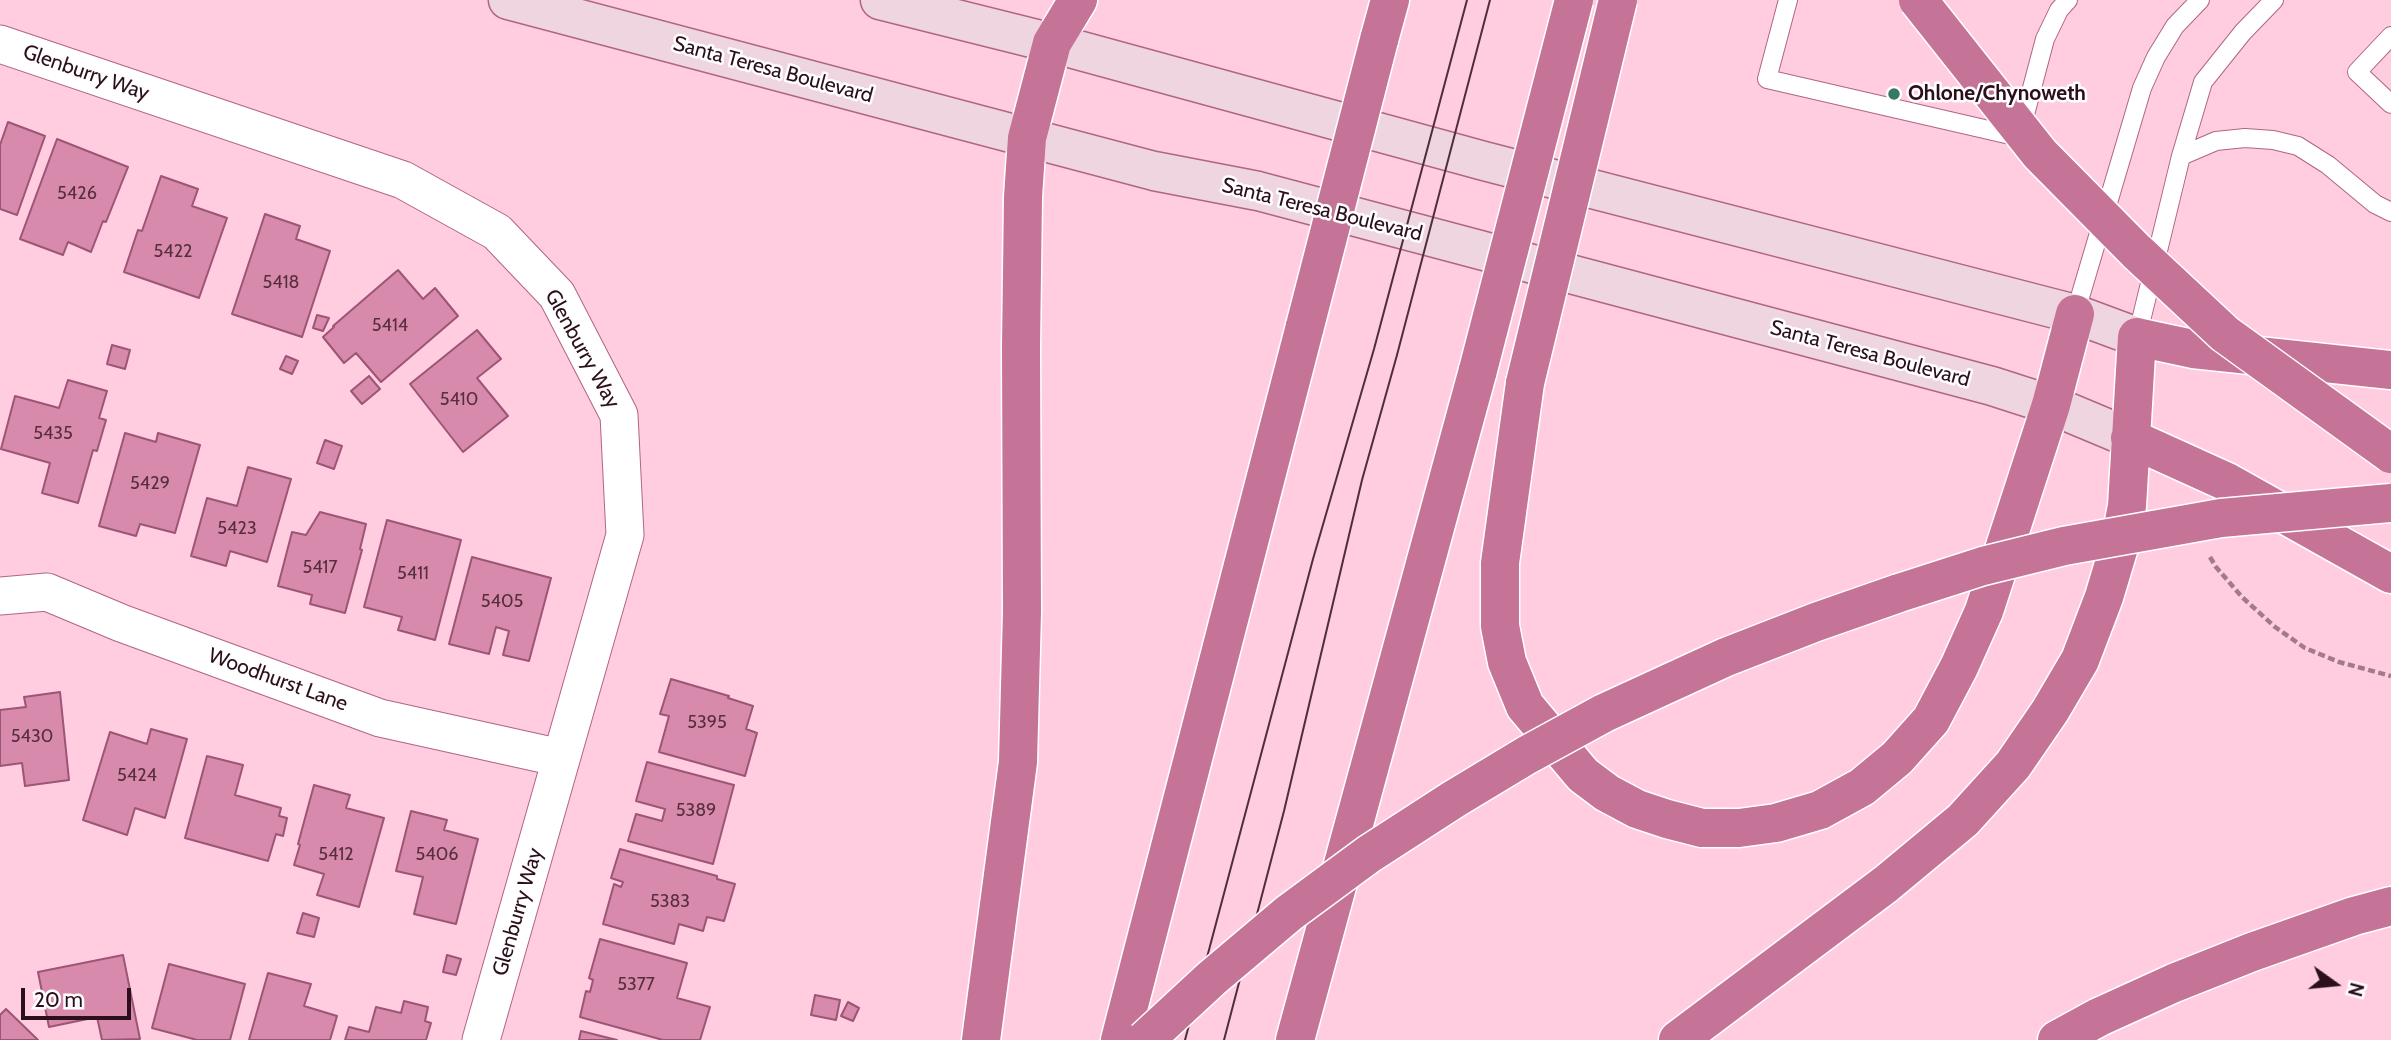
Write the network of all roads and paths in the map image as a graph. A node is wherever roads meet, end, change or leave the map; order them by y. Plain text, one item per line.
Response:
1 (508, 0) edge
2 (880, 0) edge
3 (1078, 0) edge
4 (1390, 0) edge
5 (1574, 0) edge
6 (1618, 0) edge
7 (1788, 0) edge
8 (1918, 0) edge
9 (2068, 0) edge
10 (2200, 0) edge
11 (2274, 0) edge
12 (2391, 36) edge
13 (1052, 43) junction
14 (0, 44) edge
15 (2391, 104) edge
16 (1027, 138) junction
17 (2181, 156) junction
18 (2391, 212) edge
19 (2075, 314) junction
20 (2137, 337) junction
21 (2391, 370) edge
22 (2051, 405) junction
23 (2130, 438) junction
24 (2391, 454) edge
25 (2391, 503) edge
26 (2209, 555) dead end
27 (2391, 574) edge
28 (0, 596) edge
29 (2391, 676) edge
30 (561, 758) junction
31 (2391, 906) edge
32 (481, 1040) edge
33 (981, 1040) edge
34 (1120, 1040) edge
35 (1145, 1040) edge
36 (1295, 1040) edge
37 (1678, 1040) edge
38 (2057, 1040) edge

1 - 16 main road, Santa Teresa Boulevard
2 - 13 main road
3 - 13 highway
4 - 34 highway, bridge
5 - 36 highway, bridge
6 - 22 highway, bridge
7 - 9 lane
8 - 24 highway, bridge
10 - 19 lane
11 - 17 lane
12 - 15 lane
13 - 16 highway
13 - 19 main road
14 - 30 street, Glenburry Way
16 - 22 main road, Santa Teresa Boulevard
16 - 33 highway
17 - 18 lane
17 - 20 lane
19 - 20 main road
19 - 22 highway
20 - 21 highway
20 - 23 highway
22 - 23 main road, Santa Teresa Boulevard
23 - 27 highway
23 - 37 highway
25 - 35 highway, bridge
26 - 29 path
28 - 30 street, Woodhurst Lane
30 - 32 street, Glenburry Way
31 - 38 highway

